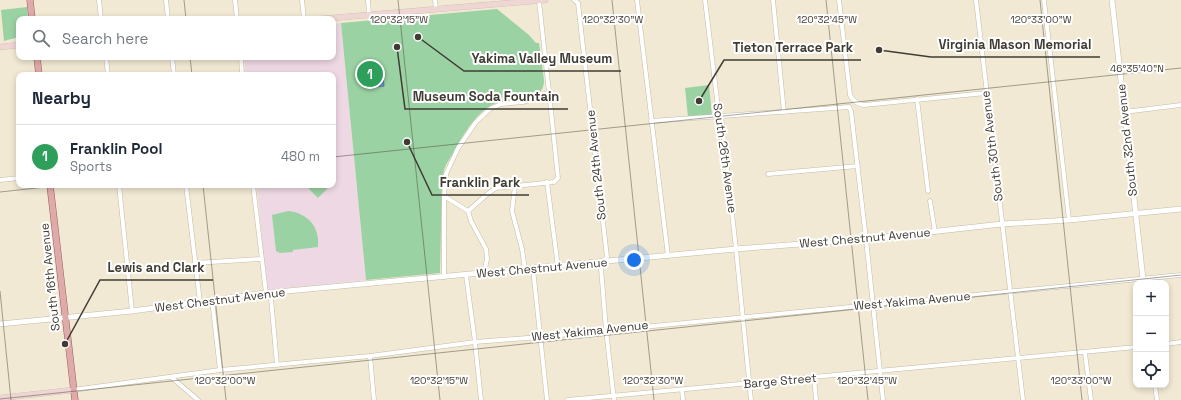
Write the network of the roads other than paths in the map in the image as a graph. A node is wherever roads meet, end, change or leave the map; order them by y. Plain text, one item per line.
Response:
1 (30, 0) edge
2 (99, 0) edge
3 (166, 0) edge
4 (235, 0) edge
5 (302, 0) edge
6 (368, 0) edge
7 (435, 0) edge
8 (538, 0) edge
9 (545, 0) edge
10 (574, 0) edge
11 (637, 0) edge
12 (706, 0) edge
13 (773, 0) edge
14 (839, 0) edge
15 (976, 0) edge
16 (1044, 0) edge
17 (1112, 0) edge
18 (519, 1) edge
19 (436, 9) junction
20 (369, 15) junction
21 (32, 16) edge
22 (102, 16) edge
23 (168, 16) edge
24 (237, 16) edge
25 (304, 16) edge
26 (336, 18) edge
27 (16, 45) edge
28 (0, 47) edge
29 (37, 60) edge
30 (106, 60) edge
31 (172, 60) edge
32 (241, 60) edge
33 (39, 72) edge
34 (108, 72) edge
35 (174, 72) edge
36 (242, 72) edge
37 (550, 92) junction
38 (986, 93) junction
39 (917, 100) junction
40 (1181, 105) edge
41 (784, 112) junction
42 (1124, 112) junction
43 (718, 116) junction
44 (651, 121) junction
45 (858, 166) junction
46 (768, 174) dead end
47 (16, 178) edge
48 (0, 180) edge
49 (547, 182) junction
50 (515, 186) junction
51 (50, 188) edge
52 (119, 188) edge
53 (186, 188) edge
54 (253, 188) edge
55 (928, 191) dead end
56 (444, 196) junction
57 (930, 202) dead end
58 (1181, 209) edge
59 (468, 211) junction
60 (1136, 214) junction
61 (1069, 220) junction
62 (1002, 224) junction
63 (935, 232) junction
64 (866, 239) junction
65 (736, 249) junction
66 (668, 256) junction
67 (261, 259) junction
68 (195, 263) junction
69 (602, 263) junction
70 (558, 267) junction
71 (534, 269) junction
72 (525, 270) junction
73 (484, 273) junction
74 (466, 275) junction
75 (1181, 275) edge
76 (444, 277) junction
77 (1144, 280) edge
78 (1150, 280) edge
79 (1133, 282) edge
80 (1010, 292) junction
81 (266, 293) junction
82 (212, 300) junction
83 (200, 302) junction
84 (873, 304) junction
85 (132, 311) junction
86 (743, 316) junction
87 (65, 318) junction
88 (0, 324) edge
89 (606, 330) junction
90 (540, 336) junction
91 (475, 342) junction
92 (1181, 342) edge
93 (1169, 344) edge
94 (1133, 347) edge
95 (1085, 353) junction
96 (370, 356) junction
97 (1018, 358) junction
98 (277, 365) junction
99 (220, 370) junction
100 (880, 371) junction
101 (171, 377) junction
102 (814, 378) junction
103 (749, 384) junction
104 (1155, 388) edge
105 (73, 390) junction
106 (682, 390) junction
107 (0, 398) edge
108 (614, 398) edge
109 (74, 400) edge
110 (198, 400) edge
111 (374, 400) edge
112 (481, 400) edge
113 (547, 400) edge
114 (567, 400) edge
115 (683, 400) edge
116 (751, 400) edge
117 (816, 400) edge
118 (883, 400) edge
119 (1023, 400) edge
120 (1091, 400) edge
121 (1157, 400) edge

1 - 21 main road
2 - 22 street
3 - 23 street
4 - 24 street
5 - 25 street
6 - 20 street
7 - 19 street
8 - 9 main road
8 - 18 main road
8 - 37 street
10 - 69 street, South 24th Avenue
11 - 44 street
12 - 43 street, South 26th Avenue
13 - 41 street
14 - 39 street
15 - 38 street, South 30th Avenue
16 - 61 street
17 - 42 street, South 32nd Avenue
18 - 19 main road
19 - 20 main road
20 - 26 main road
27 - 28 main road
29 - 33 main road
30 - 34 street
31 - 35 street
32 - 36 street
37 - 49 street
37 - 56 street
38 - 39 street
38 - 62 street, South 30th Avenue
39 - 55 street
40 - 42 street
41 - 43 street
41 - 45 street
42 - 60 street, South 32nd Avenue
43 - 44 street
43 - 65 street, South 26th Avenue
44 - 66 street
45 - 46 street
45 - 64 street
47 - 48 street
49 - 50 street
49 - 70 street
50 - 59 street
50 - 72 street
51 - 87 main road, South 16th Avenue
52 - 85 street
53 - 68 street
54 - 67 street
56 - 59 street
56 - 76 street
57 - 63 street
58 - 60 street, West Chestnut Avenue
59 - 73 street
60 - 61 street, West Chestnut Avenue
60 - 77 street, South 32nd Avenue
61 - 62 street, West Chestnut Avenue
62 - 63 street, West Chestnut Avenue
62 - 80 street, South 30th Avenue
63 - 64 street, West Chestnut Avenue
64 - 65 street, West Chestnut Avenue
64 - 84 street
65 - 66 street, West Chestnut Avenue
65 - 86 street, South 26th Avenue
66 - 69 street, West Chestnut Avenue
67 - 68 street
67 - 81 street
68 - 83 street
69 - 70 street, West Chestnut Avenue
69 - 89 street, South 24th Avenue
70 - 71 street, West Chestnut Avenue
71 - 72 street, West Chestnut Avenue
71 - 90 street
72 - 73 street, West Chestnut Avenue
73 - 74 street, West Chestnut Avenue
74 - 76 street, West Chestnut Avenue
74 - 91 street
75 - 78 street, West Yakima Avenue
76 - 81 street, West Chestnut Avenue
79 - 80 street, West Yakima Avenue
80 - 84 street, West Yakima Avenue
80 - 97 street, South 30th Avenue
81 - 82 street, West Chestnut Avenue
81 - 98 street
82 - 83 street, West Chestnut Avenue
82 - 99 street
83 - 85 street, West Chestnut Avenue
84 - 86 street, West Yakima Avenue
84 - 100 street
85 - 87 street, West Chestnut Avenue
86 - 89 street, West Yakima Avenue
86 - 103 street, South 26th Avenue
87 - 88 street, West Chestnut Avenue
87 - 105 main road, South 16th Avenue
89 - 90 street, West Yakima Avenue
89 - 108 street, South 24th Avenue
90 - 91 street, West Yakima Avenue
90 - 113 street
91 - 96 street, West Yakima Avenue
91 - 112 street
92 - 93 street
94 - 95 street, Barge Street
95 - 97 street, Barge Street
95 - 120 street
96 - 98 street, West Yakima Avenue
96 - 111 street
97 - 100 street, Barge Street
97 - 119 street, South 30th Avenue
98 - 99 street, West Yakima Avenue
99 - 101 street, West Yakima Avenue
100 - 102 street, Barge Street
100 - 118 street
101 - 105 street, West Yakima Avenue
101 - 110 street
102 - 103 street, Barge Street
102 - 117 street
103 - 106 street, Barge Street
103 - 116 street, South 26th Avenue
104 - 121 street
105 - 107 main road, West Yakima Avenue
105 - 109 main road, South 16th Avenue
106 - 108 street, Barge Street
106 - 115 street
108 - 114 street, Barge Street

